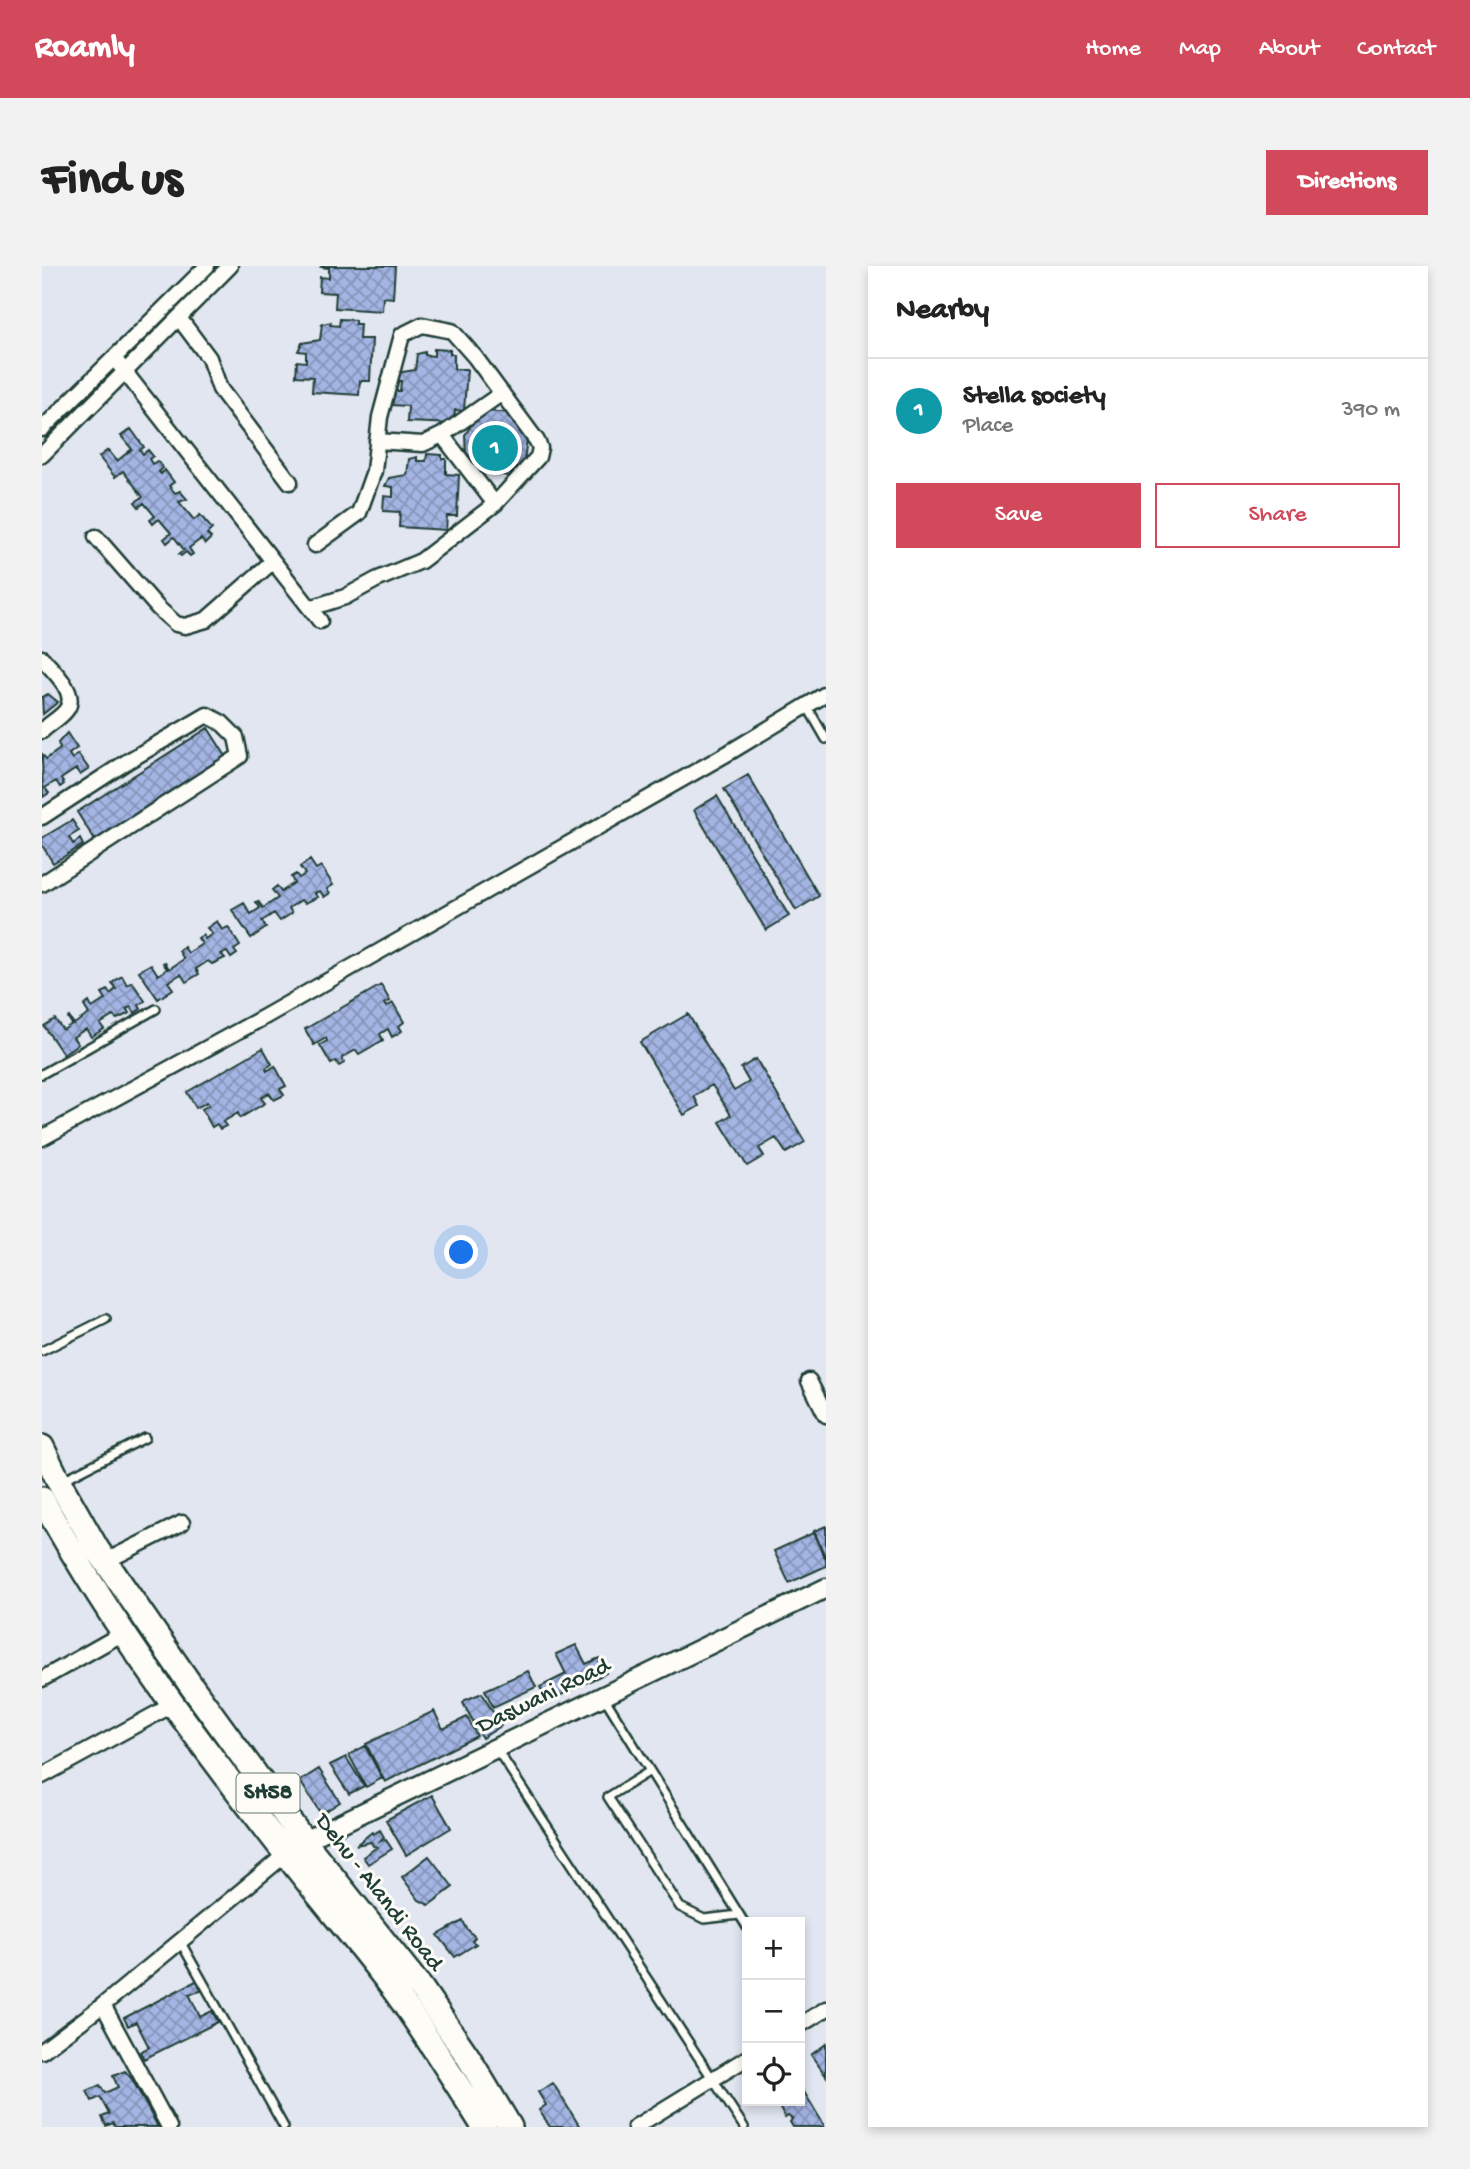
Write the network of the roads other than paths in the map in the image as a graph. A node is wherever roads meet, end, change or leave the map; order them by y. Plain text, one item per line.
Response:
1 (207, 266) edge
2 (230, 266) edge
3 (179, 318) junction
4 (114, 358) junction
5 (124, 373) junction
6 (502, 393) junction
7 (42, 429) edge
8 (442, 435) junction
9 (377, 441) junction
10 (42, 455) edge
11 (290, 482) dead end
12 (495, 504) junction
13 (96, 537) dead end
14 (314, 545) dead end
15 (272, 562) junction
16 (310, 608) junction
17 (320, 621) dead end
18 (42, 657) edge
19 (826, 694) edge
20 (806, 705) junction
21 (42, 731) edge
22 (826, 739) edge
23 (42, 817) edge
24 (42, 884) edge
25 (156, 1009) dead end
26 (42, 1074) edge
27 (42, 1138) edge
28 (106, 1319) dead end
29 (42, 1351) edge
30 (816, 1384) edge
31 (826, 1415) edge
32 (145, 1438) dead end
33 (42, 1447) edge
34 (59, 1482) junction
35 (42, 1499) edge
36 (182, 1523) dead end
37 (106, 1561) junction
38 (826, 1588) edge
39 (125, 1632) junction
40 (42, 1679) edge
41 (603, 1697) junction
42 (174, 1704) junction
43 (496, 1748) junction
44 (650, 1771) junction
45 (42, 1776) edge
46 (295, 1848) junction
47 (739, 1915) junction
48 (742, 1920) edge
49 (180, 1941) junction
50 (103, 2005) junction
51 (825, 2012) edge
52 (805, 2022) edge
53 (42, 2051) edge
54 (742, 2061) edge
55 (714, 2078) junction
56 (169, 2127) edge
57 (284, 2127) edge
58 (484, 2127) edge
59 (510, 2127) edge
60 (635, 2127) edge
61 (744, 2127) edge

1 - 4 street
2 - 3 street
3 - 5 street
3 - 11 street
4 - 5 street
4 - 7 street
5 - 10 street
5 - 15 street
6 - 8 street
6 - 9 street
6 - 12 street
8 - 9 street
8 - 12 street
9 - 14 street
12 - 16 street
13 - 15 street
15 - 16 street
16 - 17 street
18 - 21 street
19 - 20 street
20 - 22 lane
20 - 27 street
23 - 24 street
25 - 26 lane
28 - 29 lane
30 - 31 street
32 - 34 lane
33 - 34 main road, Dehu - Alandi Road / SH58
34 - 37 main road, Dehu - Alandi Road / SH58
35 - 39 main road, Dehu - Alandi Road / SH58
36 - 37 street
37 - 46 main road, Dehu - Alandi Road / SH58
38 - 41 street, Daswani Road
39 - 40 street
39 - 42 main road, Dehu - Alandi Road / SH58
41 - 43 street, Daswani Road
41 - 44 lane
42 - 45 street
42 - 46 main road, Dehu - Alandi Road / SH58
43 - 46 street, Daswani Road
43 - 55 lane
44 - 47 lane
44 - 47 lane
46 - 49 street
46 - 58 main road, Dehu - Alandi Road / SH58
46 - 59 main road, Dehu - Alandi Road / SH58
47 - 48 lane
49 - 50 street
49 - 57 lane
50 - 53 street
50 - 56 street
51 - 52 street
54 - 55 street
55 - 60 street
55 - 61 lane

